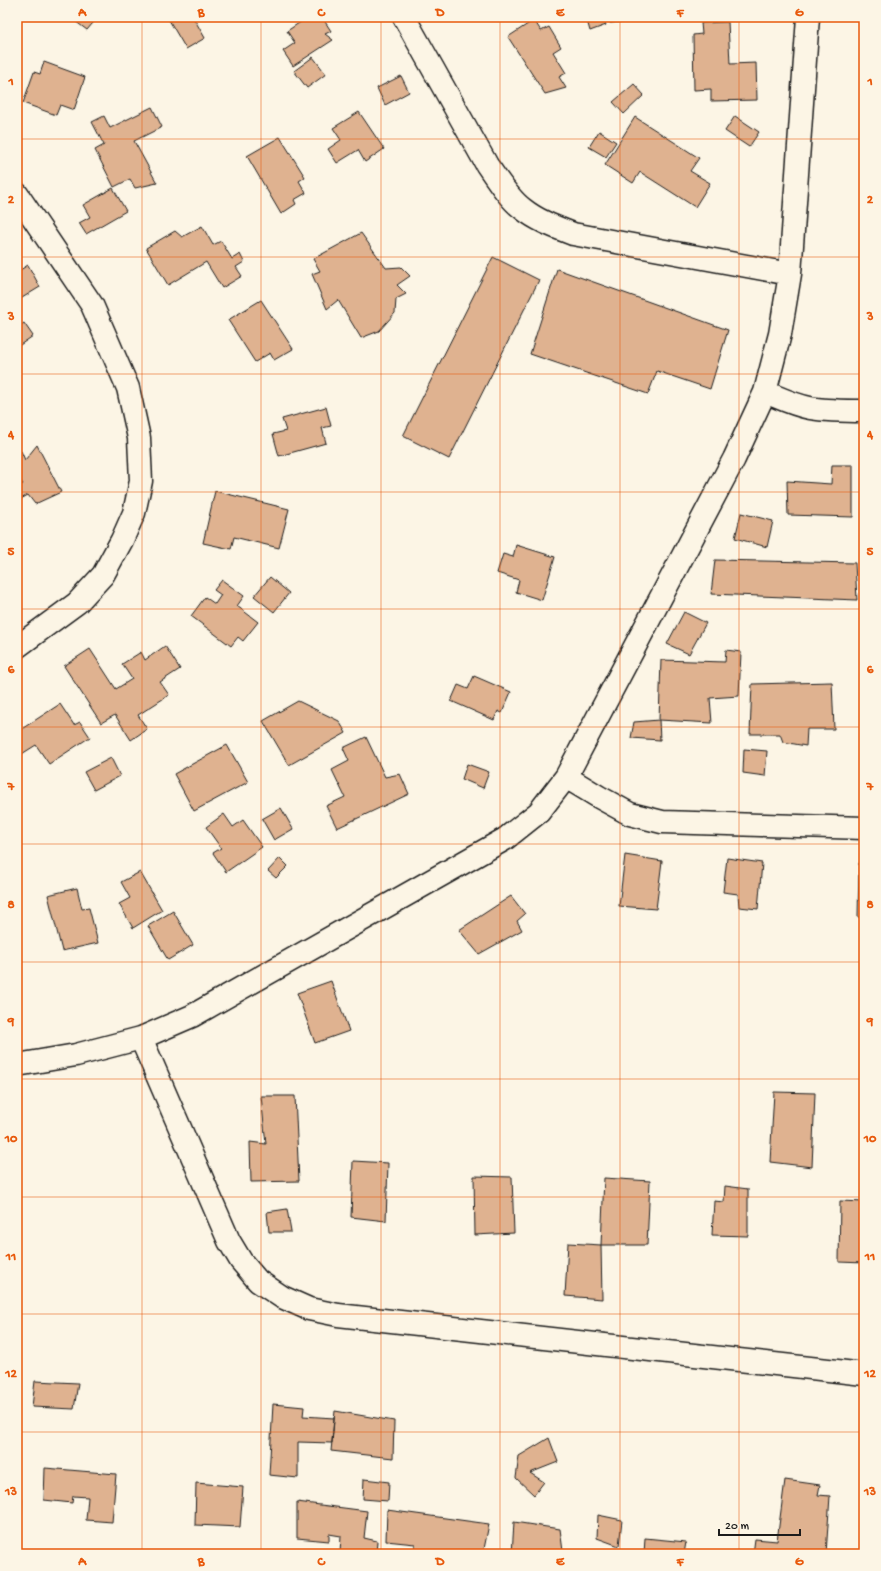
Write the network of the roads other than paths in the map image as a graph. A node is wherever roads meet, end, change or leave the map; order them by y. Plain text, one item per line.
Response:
1 (404, 17) edge
2 (808, 17) edge
3 (17, 194) edge
4 (790, 274) junction
5 (765, 392) junction
6 (864, 411) edge
7 (17, 647) edge
8 (566, 777) junction
9 (864, 828) edge
10 (141, 1038) junction
11 (17, 1065) edge
12 (864, 1374) edge

1 - 4 street
2 - 4 street
3 - 7 street
4 - 5 street
5 - 6 street
5 - 8 street
8 - 9 street
8 - 10 street
10 - 11 street
10 - 12 street

